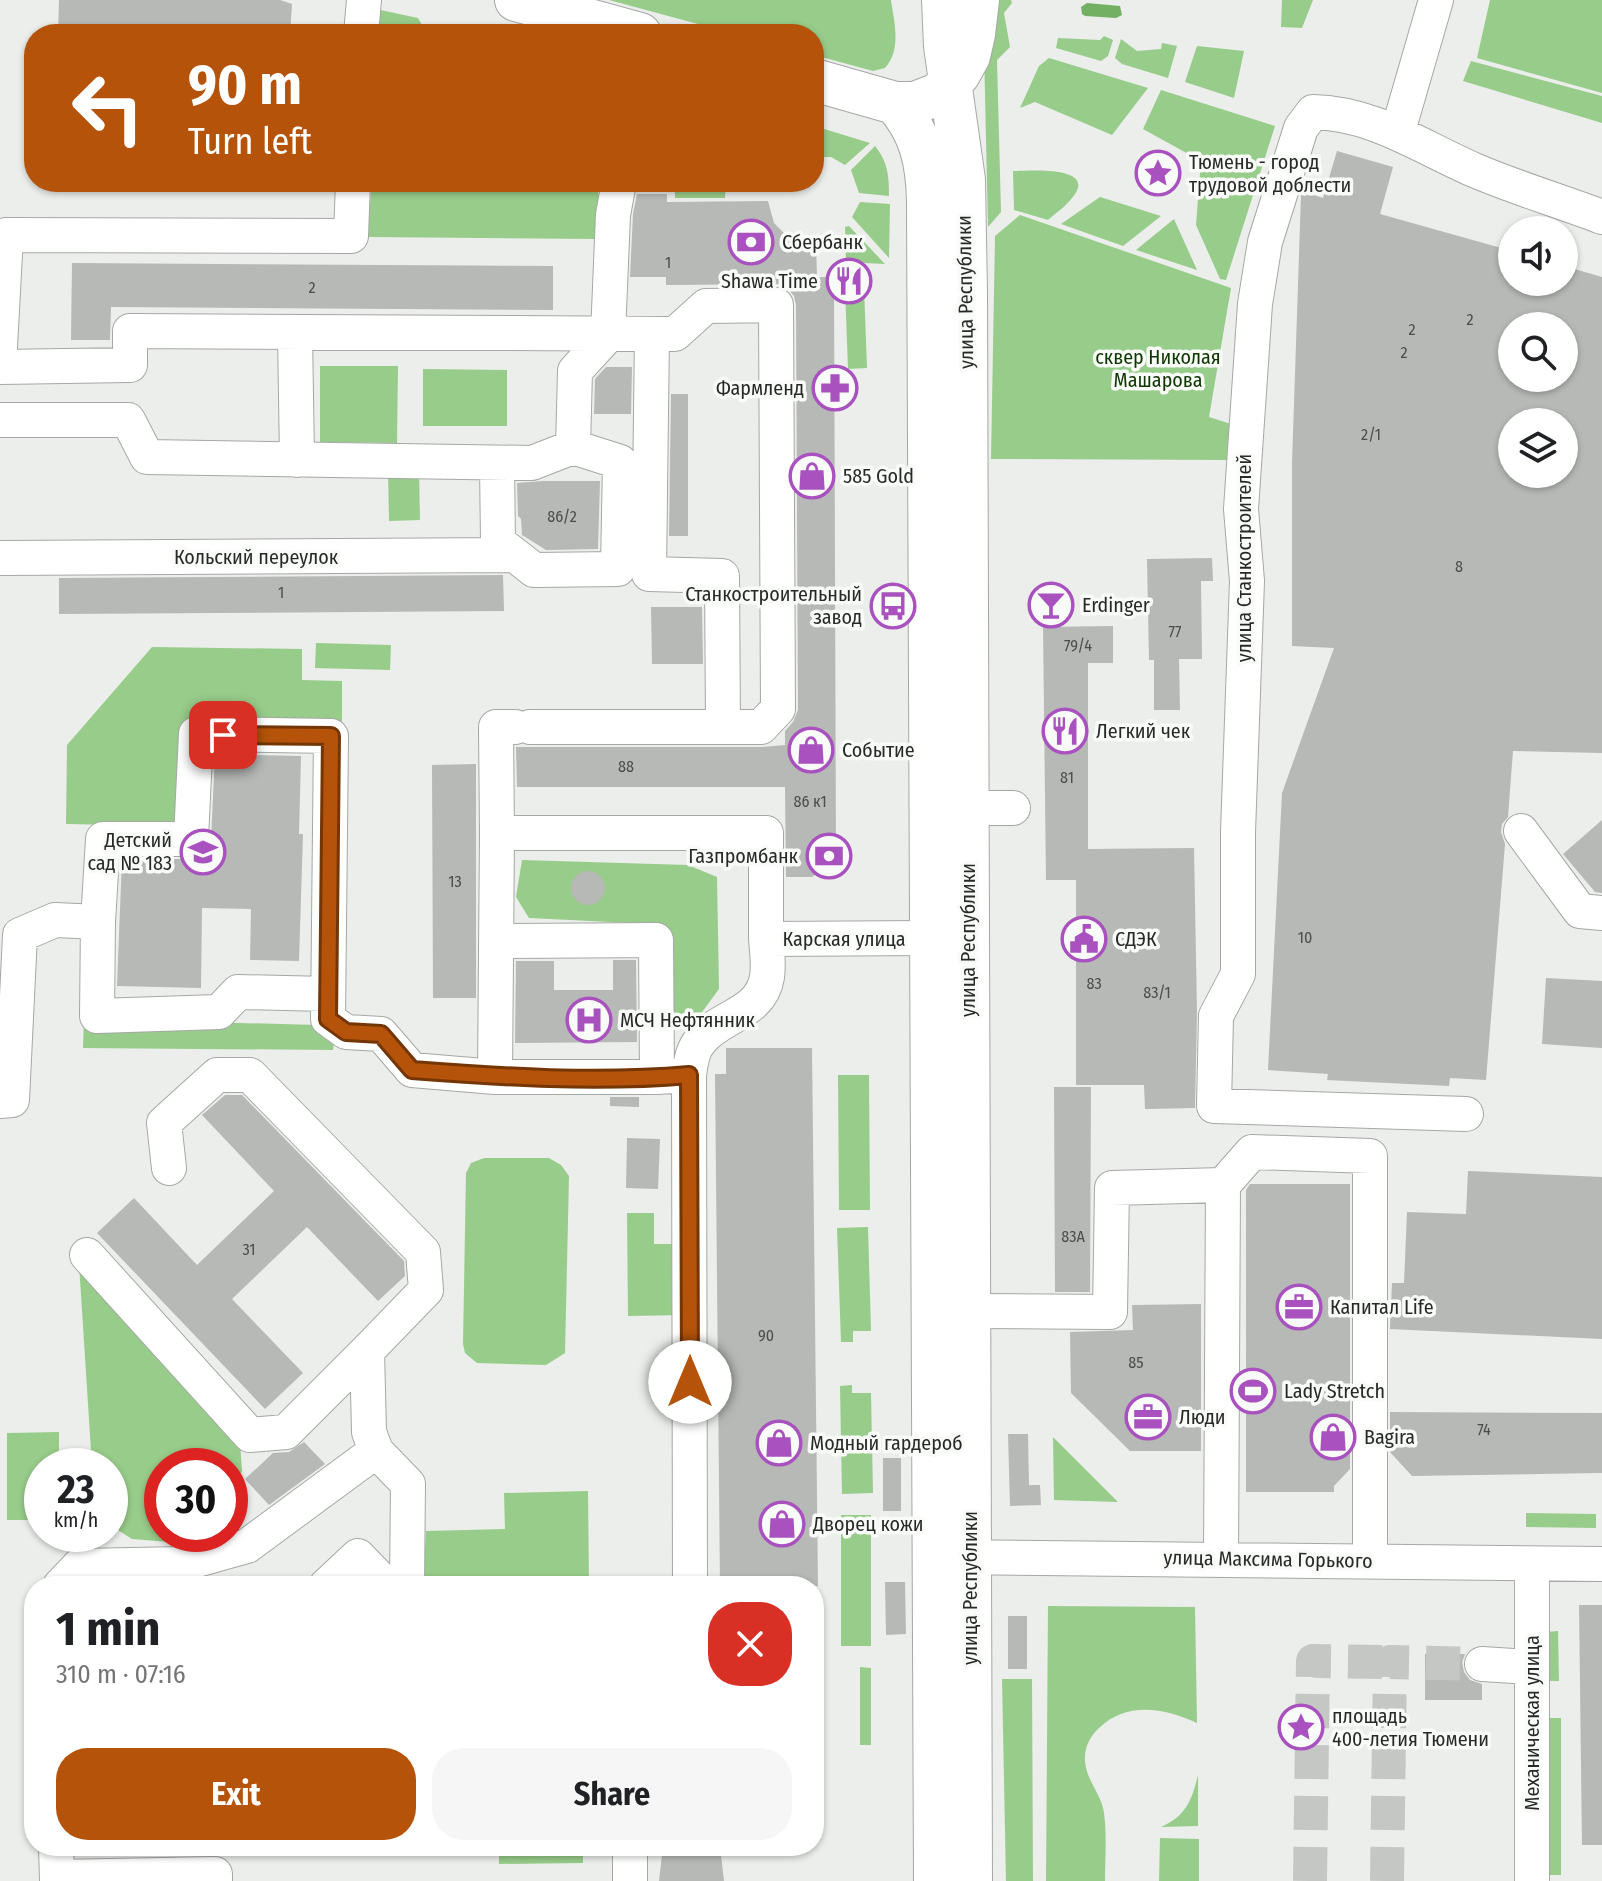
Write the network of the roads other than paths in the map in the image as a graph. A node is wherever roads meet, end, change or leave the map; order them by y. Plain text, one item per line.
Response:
1 (364, 0) edge
2 (516, 0) edge
3 (921, 0) edge
4 (943, 0) edge
5 (978, 0) edge
6 (1436, 0) edge
7 (362, 24) edge
8 (603, 24) edge
9 (824, 83) edge
10 (949, 84) junction
11 (895, 103) junction
12 (1398, 131) junction
13 (353, 192) edge
14 (617, 192) edge
15 (1602, 217) edge
16 (1, 290) edge
17 (295, 333) junction
18 (652, 334) junction
19 (608, 335) junction
20 (0, 347) edge
21 (130, 365) junction
22 (0, 367) edge
23 (0, 420) edge
24 (128, 420) junction
25 (573, 447) junction
26 (297, 460) junction
27 (497, 464) junction
28 (512, 555) junction
29 (0, 558) edge
30 (723, 727) junction
31 (968, 808) junction
32 (1013, 808) dead end
33 (1521, 831) dead end
34 (497, 833) junction
35 (1602, 913) edge
36 (98, 922) junction
37 (931, 938) junction
38 (766, 939) junction
39 (496, 941) junction
40 (327, 994) junction
41 (673, 1076) junction
42 (495, 1077) junction
43 (0, 1101) edge
44 (1466, 1114) dead end
45 (169, 1168) dead end
46 (1223, 1185) junction
47 (87, 1255) dead end
48 (970, 1311) junction
49 (367, 1351) junction
50 (376, 1451) junction
51 (952, 1557) junction
52 (1221, 1558) junction
53 (1370, 1561) junction
54 (1532, 1564) junction
55 (1602, 1564) edge
56 (184, 1575) edge
57 (70, 1576) edge
58 (337, 1576) edge
59 (377, 1576) edge
60 (407, 1576) edge
61 (690, 1576) edge
62 (1482, 1664) tunnel mouth
63 (1531, 1667) junction
64 (630, 1856) edge
65 (57, 1868) edge
66 (215, 1881) edge
67 (630, 1881) edge
68 (935, 1881) edge
69 (971, 1881) edge
70 (1532, 1881) edge

1 - 7 street
2 - 8 main road
3 - 10 main road
4 - 10 main road, улица Республики
5 - 10 main road
6 - 12 street
9 - 11 main road
10 - 11 main road
10 - 31 main road, улица Республики
11 - 37 main road, улица Республики
12 - 15 street
12 - 44 street, улица Станкостроителей
13 - 16 street
14 - 19 street
16 - 20 street
17 - 19 street
17 - 21 street
17 - 26 street
18 - 19 street
18 - 30 street
18 - 30 street
19 - 25 street
21 - 22 street
21 - 24 street
23 - 24 street
24 - 26 street
25 - 27 street
25 - 28 street
26 - 27 street
27 - 28 street
28 - 29 street, Кольский переулок
30 - 34 street
31 - 32 street
31 - 48 main road, улица Республики
33 - 35 street
34 - 38 street
34 - 39 street
36 - 40 street
36 - 40 street
36 - 43 street
37 - 38 street, Карская улица
37 - 51 main road, улица Республики
38 - 41 street, Карская улица
39 - 41 street
39 - 42 street
40 - 42 street
41 - 42 street
41 - 61 street, Карская улица
45 - 49 street
46 - 48 street
46 - 52 street
46 - 53 street
47 - 49 street
48 - 51 main road, улица Республики
49 - 50 street
50 - 56 street
50 - 60 street
51 - 52 street, улица Максима Горького
51 - 68 main road, улица Республики
51 - 69 main road, улица Республики
52 - 53 street, улица Максима Горького
53 - 54 street, улица Максима Горького
54 - 55 street, улица Максима Горького
54 - 63 street, Механическая улица
56 - 57 street
58 - 59 street
62 - 63 street
63 - 70 street, Механическая улица
64 - 67 street
65 - 66 street

